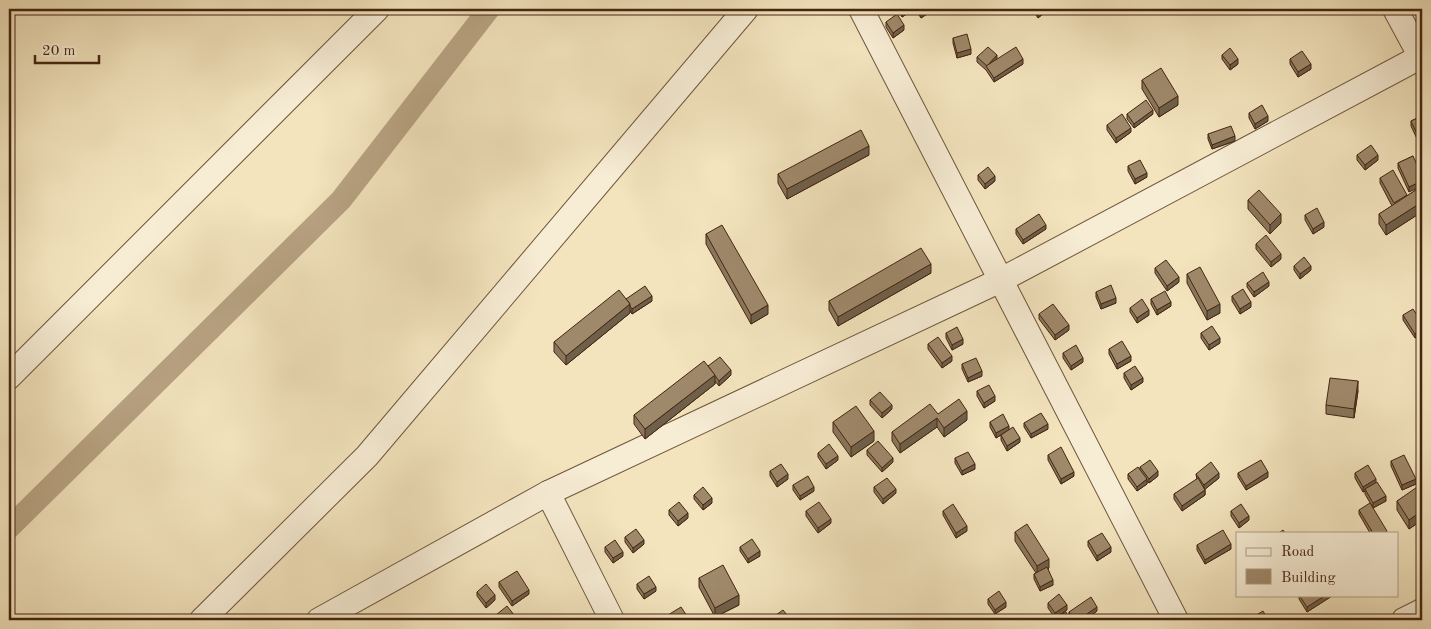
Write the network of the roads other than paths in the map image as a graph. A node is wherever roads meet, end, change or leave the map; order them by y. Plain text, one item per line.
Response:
1 (377, 9) edge
2 (746, 9) edge
3 (860, 9) edge
4 (1395, 9) edge
5 (1422, 57) edge
6 (1001, 280) junction
7 (9, 377) edge
8 (548, 493) junction
9 (1422, 610) edge
10 (202, 620) edge
11 (319, 620) edge
12 (612, 620) edge
13 (1176, 620) edge
14 (1404, 620) edge

1 - 7 street
2 - 10 street
3 - 6 street
4 - 5 street
5 - 6 street
6 - 8 street
6 - 13 street
8 - 11 street
8 - 12 street
9 - 14 street

